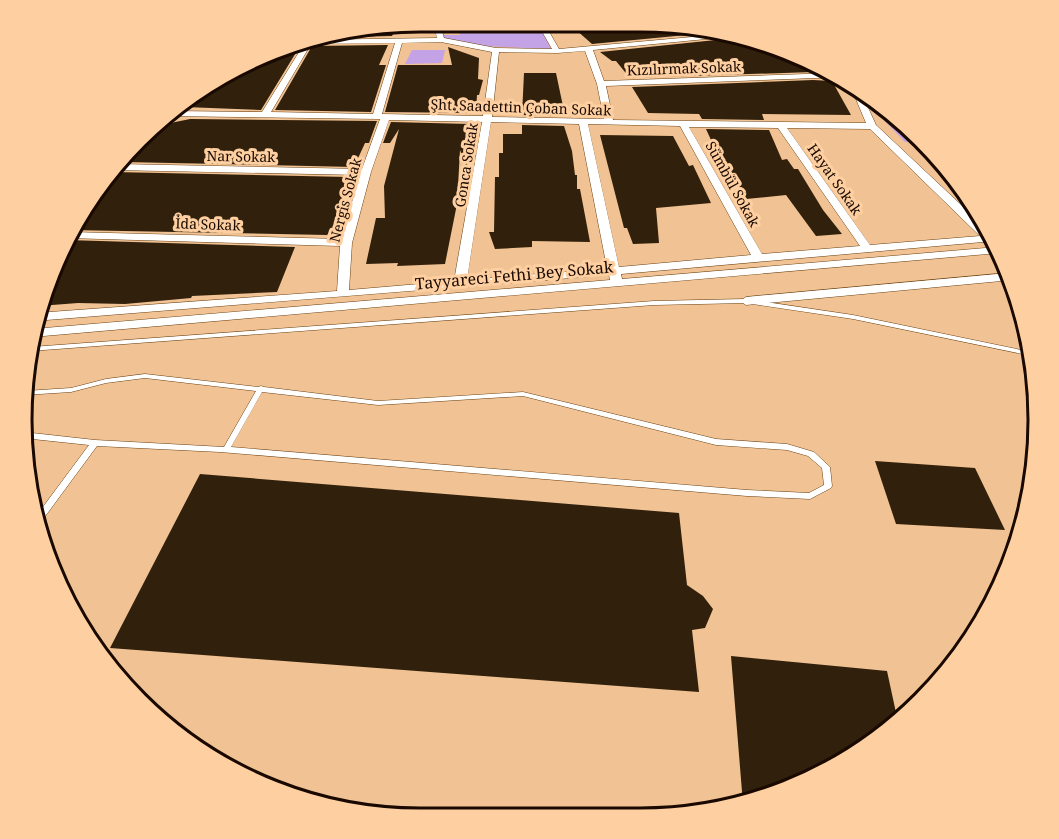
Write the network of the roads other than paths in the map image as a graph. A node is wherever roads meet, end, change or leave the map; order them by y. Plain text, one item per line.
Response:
1 (439, 32) edge
2 (546, 32) edge
3 (707, 38) edge
4 (441, 40) junction
5 (338, 41) edge
6 (399, 41) junction
7 (305, 49) edge
8 (496, 50) junction
9 (589, 50) junction
10 (557, 51) junction
11 (819, 76) edge
12 (601, 84) junction
13 (861, 101) edge
14 (181, 114) edge
15 (265, 114) junction
16 (381, 116) junction
17 (487, 121) junction
18 (583, 122) junction
19 (609, 123) junction
20 (683, 124) junction
21 (781, 126) junction
22 (872, 126) junction
23 (125, 167) edge
24 (366, 172) junction
25 (973, 221) edge
26 (78, 235) edge
27 (982, 239) edge
28 (346, 243) junction
29 (867, 248) junction
30 (988, 251) edge
31 (758, 258) junction
32 (615, 277) junction
33 (1001, 278) edge
34 (460, 283) junction
35 (343, 294) junction
36 (746, 301) junction
37 (46, 316) edge
38 (42, 332) edge
39 (38, 348) edge
40 (1021, 352) edge
41 (261, 388) junction
42 (32, 392) edge
43 (32, 436) edge
44 (95, 443) junction
45 (226, 450) junction
46 (43, 513) edge

1 - 4 street
2 - 10 street
3 - 9 street
4 - 6 street
4 - 8 street
5 - 6 street
6 - 16 street, Nergis Sokak
7 - 15 street
8 - 10 street
8 - 17 street, Gonca Sokak
9 - 10 street
9 - 12 street
11 - 12 street, Kızılırmak Sokak
12 - 19 street
13 - 22 street
14 - 15 street, Şht. Saadettin Çoban Sokak
15 - 16 street, Şht. Saadettin Çoban Sokak
16 - 17 street, Şht. Saadettin Çoban Sokak
16 - 24 street, Nergis Sokak
17 - 18 street, Şht. Saadettin Çoban Sokak
17 - 34 street, Gonca Sokak
18 - 19 street, Şht. Saadettin Çoban Sokak
18 - 32 street
19 - 20 street, Şht. Saadettin Çoban Sokak
20 - 21 street, Şht. Saadettin Çoban Sokak
20 - 31 street, Sümbül Sokak
21 - 22 street, Şht. Saadettin Çoban Sokak
21 - 29 street, Hayat Sokak
22 - 25 street
23 - 24 street, Nar Sokak
24 - 28 street, Nergis Sokak
26 - 28 street, İda Sokak
27 - 29 street, Tayyareci Fethi Bey Sokak
28 - 35 street, Nergis Sokak
29 - 31 street, Tayyareci Fethi Bey Sokak
30 - 32 street, Tayyareci Fethi Bey Sokak
31 - 32 street, Tayyareci Fethi Bey Sokak
32 - 34 street, Tayyareci Fethi Bey Sokak
32 - 38 street, Tayyareci Fethi Bey Sokak
33 - 36 street
34 - 35 street, Tayyareci Fethi Bey Sokak
35 - 37 street, Tayyareci Fethi Bey Sokak
36 - 39 lane
36 - 40 lane
41 - 42 lane
41 - 45 lane
41 - 45 lane
43 - 44 lane
44 - 45 lane
44 - 46 lane

